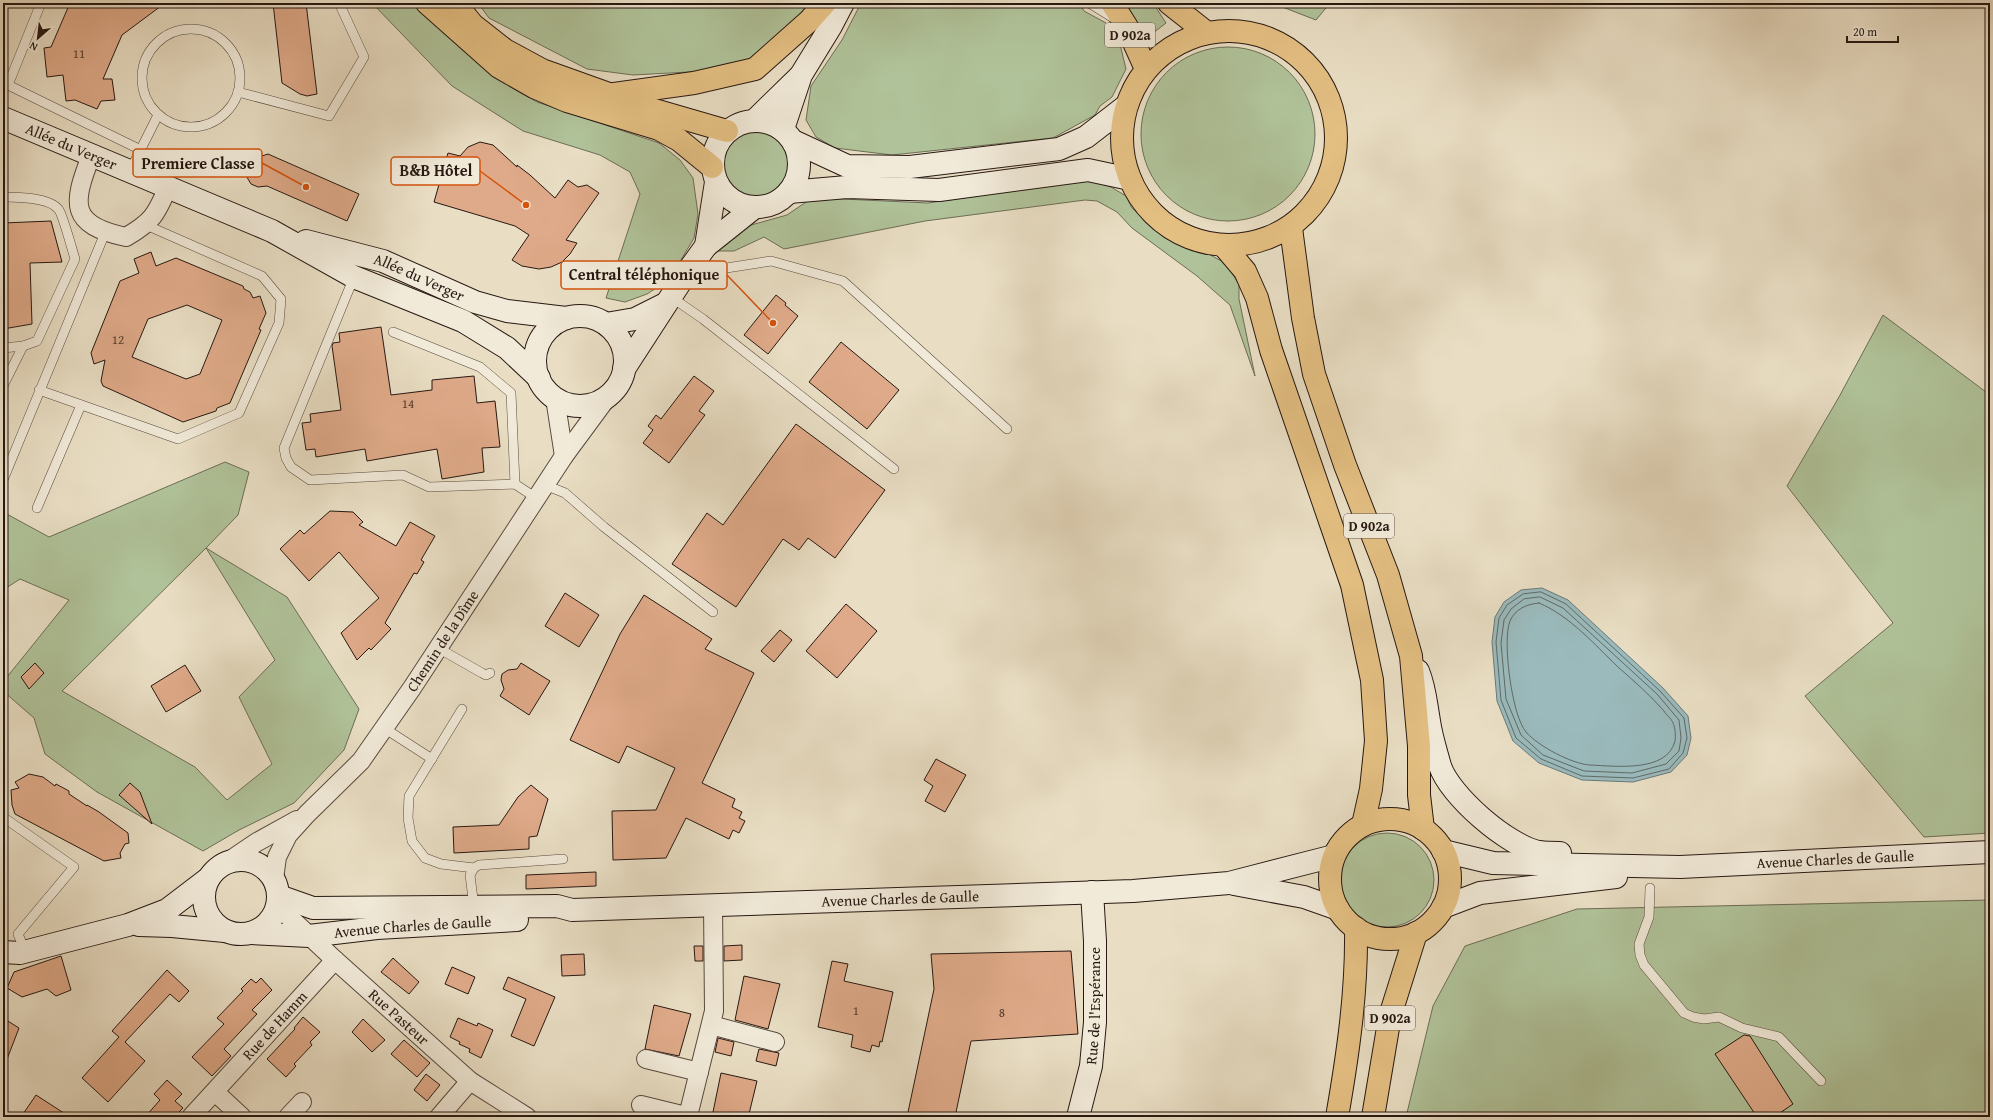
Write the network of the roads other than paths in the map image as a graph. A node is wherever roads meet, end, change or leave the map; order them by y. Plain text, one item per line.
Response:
1 (41, 3) edge
2 (339, 3) edge
3 (427, 3) edge
4 (455, 3) edge
5 (825, 3) edge
6 (843, 3) edge
7 (1089, 3) edge
8 (1112, 3) edge
9 (1169, 3) edge
10 (1127, 27) junction
11 (1207, 33) junction
12 (1146, 68) junction
13 (801, 75) junction
14 (238, 92) junction
15 (609, 95) junction
16 (1126, 106) junction
17 (158, 115) junction
18 (3, 118) edge
19 (755, 120) junction
20 (727, 131) junction
21 (788, 135) junction
22 (141, 150) junction
23 (91, 156) junction
24 (130, 172) junction
25 (714, 175) junction
26 (1130, 179) junction
27 (168, 187) junction
28 (789, 192) junction
29 (3, 197) edge
30 (755, 207) junction
31 (146, 225) junction
32 (1291, 228) junction
33 (272, 231) junction
34 (105, 233) junction
35 (1223, 245) junction
36 (706, 246) junction
37 (685, 275) junction
38 (354, 277) junction
39 (669, 300) junction
40 (566, 318) junction
41 (606, 324) junction
42 (393, 332) dead end
43 (23, 346) junction
44 (3, 348) edge
45 (624, 370) junction
46 (538, 378) junction
47 (3, 386) edge
48 (39, 390) junction
49 (609, 395) junction
50 (555, 398) junction
51 (82, 405) junction
52 (1007, 429) dead end
53 (564, 456) junction
54 (894, 469) dead end
55 (3, 480) edge
56 (515, 484) junction
57 (541, 491) junction
58 (37, 508) dead end
59 (713, 612) dead end
60 (438, 648) junction
61 (1411, 656) junction
62 (490, 673) dead end
63 (462, 709) dead end
64 (384, 728) junction
65 (432, 759) junction
66 (306, 814) junction
67 (3, 817) edge
68 (1363, 825) junction
69 (1423, 829) junction
70 (1443, 852) junction
71 (1990, 852) edge
72 (1334, 856) junction
73 (563, 859) dead end
74 (226, 863) junction
75 (1680, 867) junction
76 (474, 868) junction
77 (209, 878) junction
78 (1228, 883) junction
79 (1650, 888) dead end
80 (1092, 892) junction
81 (277, 894) junction
82 (713, 905) junction
83 (1443, 907) junction
84 (1338, 909) junction
85 (477, 914) junction
86 (128, 925) junction
87 (1356, 928) junction
88 (225, 931) junction
89 (1416, 932) junction
90 (251, 934) junction
91 (309, 936) junction
92 (16, 952) edge
93 (335, 960) junction
94 (3, 968) edge
95 (711, 1025) junction
96 (775, 1042) dead end
97 (646, 1059) dead end
98 (699, 1072) junction
99 (470, 1081) junction
100 (1821, 1081) dead end
101 (214, 1092) junction
102 (302, 1102) dead end
103 (641, 1104) dead end
104 (192, 1117) edge
105 (242, 1117) edge
106 (288, 1117) edge
107 (439, 1117) edge
108 (527, 1117) edge
109 (689, 1117) edge
110 (1078, 1117) edge
111 (1337, 1117) edge
112 (1373, 1117) edge

1 - 22 lane
2 - 14 lane
3 - 25 main road
4 - 15 main road
5 - 15 main road
6 - 13 street
7 - 10 lane
8 - 10 main road, D 902a
9 - 11 main road
10 - 12 main road, D 902a
11 - 12 main road
11 - 32 main road
12 - 16 main road
13 - 19 street
13 - 21 street
14 - 17 lane
14 - 17 lane
15 - 20 main road
16 - 21 street
16 - 26 main road
17 - 22 lane
18 - 23 street, Allée du Verger
19 - 20 street
19 - 21 street
20 - 25 street
21 - 28 street
22 - 24 lane
23 - 24 street, Allée du Verger
23 - 34 street
24 - 27 street, Allée du Verger
25 - 30 street
25 - 36 street
26 - 28 street
26 - 35 main road
27 - 31 street
27 - 33 street, Allée du Verger
28 - 30 street
29 - 43 lane
30 - 36 street
31 - 34 street
31 - 51 lane
32 - 35 main road
32 - 61 main road, D 902a
33 - 38 street, Allée du Verger
33 - 40 street, Allée du Verger
34 - 48 lane
35 - 68 main road, D 902a
36 - 37 street
37 - 39 street
37 - 52 lane
38 - 46 street, Allée du Verger
38 - 56 lane
39 - 41 street
39 - 45 street
39 - 54 lane
40 - 41 street
40 - 46 street
41 - 45 street
42 - 56 lane
43 - 44 lane
43 - 47 lane
45 - 49 street
46 - 50 street
48 - 51 lane
48 - 55 lane
49 - 50 street
49 - 53 street, Chemin de la Dîme
50 - 53 street
51 - 58 lane
53 - 57 street, Chemin de la Dîme
56 - 57 lane
57 - 59 lane
57 - 60 street, Chemin de la Dîme
60 - 62 lane
60 - 64 street, Chemin de la Dîme
61 - 69 main road, D 902a
61 - 75 street
63 - 65 lane
64 - 65 lane
64 - 66 street, Chemin de la Dîme
65 - 76 lane
66 - 74 street, Chemin de la Dîme
66 - 81 street, Chemin de la Dîme
67 - 92 lane
68 - 69 main road
68 - 72 main road
69 - 70 main road
70 - 75 street, Avenue Charles de Gaulle
70 - 83 main road
71 - 75 street, Avenue Charles de Gaulle
72 - 78 street, Avenue Charles de Gaulle
72 - 84 main road
73 - 76 lane
74 - 77 street
74 - 81 street
75 - 83 street, Avenue Charles de Gaulle
76 - 85 lane
77 - 86 street
77 - 88 street
78 - 80 street, Avenue Charles de Gaulle
78 - 84 street, Avenue Charles de Gaulle
79 - 100 lane
80 - 82 street, Avenue Charles de Gaulle
80 - 110 street, Rue de l'Espérance
81 - 85 street, Avenue Charles de Gaulle
81 - 90 street
81 - 91 street, Rue Pasteur
82 - 85 street, Avenue Charles de Gaulle
82 - 95 street
83 - 89 main road
84 - 87 main road
85 - 91 street, Avenue Charles de Gaulle
86 - 88 street
86 - 92 street
87 - 89 main road
87 - 111 main road, D 902a
88 - 90 street
89 - 112 main road, D 902a
90 - 91 street, Avenue Charles de Gaulle
91 - 93 street, Rue Pasteur
92 - 94 street
93 - 99 street, Rue Pasteur
93 - 101 street, Rue de Hamm
95 - 96 street
95 - 98 street
97 - 98 street
98 - 109 street
99 - 107 street
99 - 108 street, Rue Pasteur
101 - 104 street, Rue de Hamm
101 - 105 street
102 - 106 street
103 - 109 street

